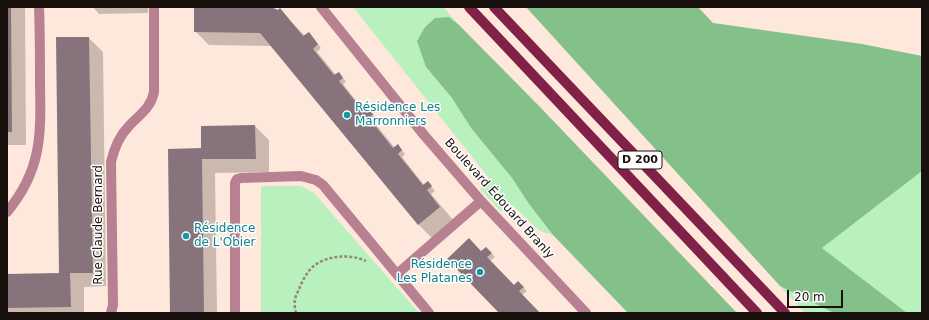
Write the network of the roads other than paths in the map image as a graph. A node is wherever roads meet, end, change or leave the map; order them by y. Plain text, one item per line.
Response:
1 (39, 7) edge
2 (154, 7) edge
3 (321, 7) edge
4 (470, 7) edge
5 (494, 7) edge
6 (481, 201) junction
7 (7, 212) edge
8 (397, 274) junction
9 (111, 313) edge
10 (235, 313) edge
11 (430, 313) edge
12 (586, 313) edge
13 (757, 313) edge
14 (785, 313) edge

1 - 7 street
2 - 9 street, Rue Claude Bernard
3 - 6 street, Boulevard Édouard Branly
4 - 13 main road, D 200
5 - 14 main road, D 200
6 - 8 street
6 - 12 street, Boulevard Édouard Branly
8 - 10 street
8 - 11 street

